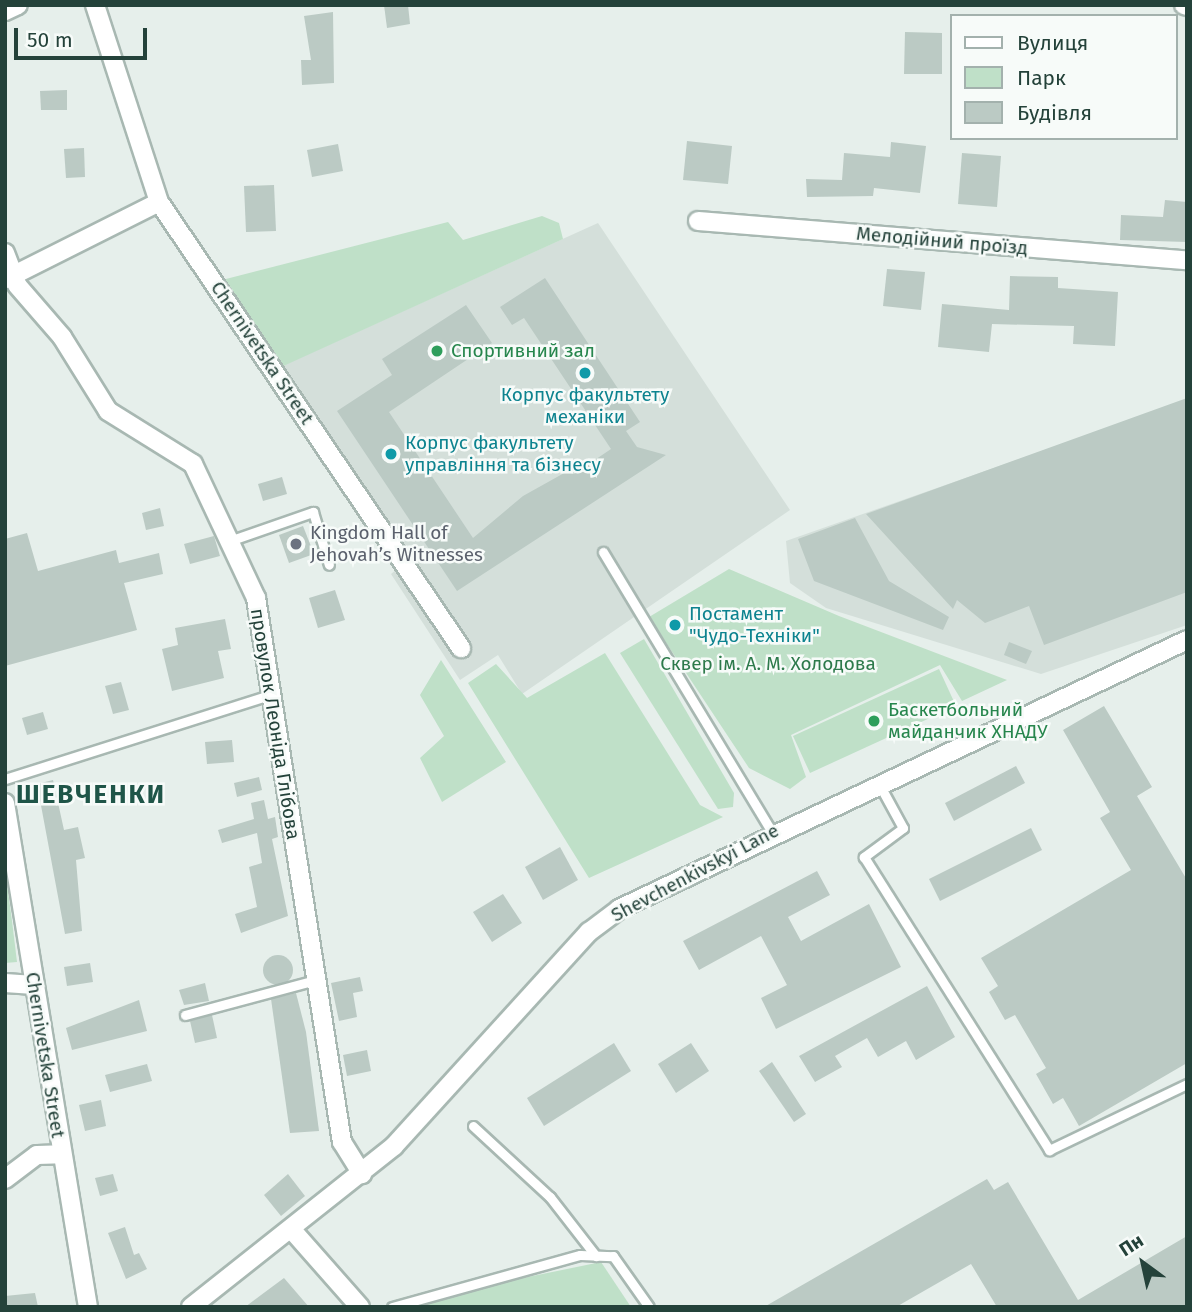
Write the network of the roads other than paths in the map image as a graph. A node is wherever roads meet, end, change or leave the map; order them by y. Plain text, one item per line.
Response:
1 (18, 5) edge
2 (95, 5) edge
3 (5, 11) edge
4 (159, 202) junction
5 (698, 221) dead end
6 (5, 253) edge
7 (1187, 260) edge
8 (10, 276) edge
9 (232, 540) junction
10 (603, 552) dead end
11 (330, 565) dead end
12 (1187, 640) edge
13 (461, 649) dead end
14 (270, 695) junction
15 (5, 779) edge
16 (878, 782) junction
17 (5, 803) edge
18 (772, 832) junction
19 (316, 980) junction
20 (5, 983) edge
21 (34, 985) junction
22 (185, 1015) dead end
23 (1187, 1084) edge
24 (473, 1126) dead end
25 (61, 1154) junction
26 (362, 1174) junction
27 (5, 1179) edge
28 (292, 1230) junction
29 (596, 1256) junction
30 (88, 1307) edge
31 (191, 1307) edge
32 (360, 1307) edge
33 (392, 1307) edge
34 (649, 1307) edge

1 - 3 street
2 - 4 street
4 - 8 street
4 - 13 street, Chernivetska Street
5 - 7 street, Мелодійний проїзд
6 - 8 street, провулок Леоніда Глібова
8 - 9 street, провулок Леоніда Глібова
9 - 11 lane
9 - 14 street, провулок Леоніда Глібова
10 - 18 lane
12 - 16 street, Shevchenkivskyi Lane
14 - 15 lane
14 - 19 street, провулок Леоніда Глібова
16 - 18 street, Shevchenkivskyi Lane
16 - 23 lane
17 - 21 street, Chernivetska Street
18 - 26 street, Shevchenkivskyi Lane
19 - 22 lane
19 - 26 street, провулок Леоніда Глібова
20 - 21 street
21 - 25 street, Chernivetska Street
24 - 29 lane
25 - 27 street
25 - 30 street, Chernivetska Street
26 - 28 street, Shevchenkivskyi Lane
28 - 31 street, Shevchenkivskyi Lane
28 - 32 street
29 - 33 lane
29 - 34 lane

